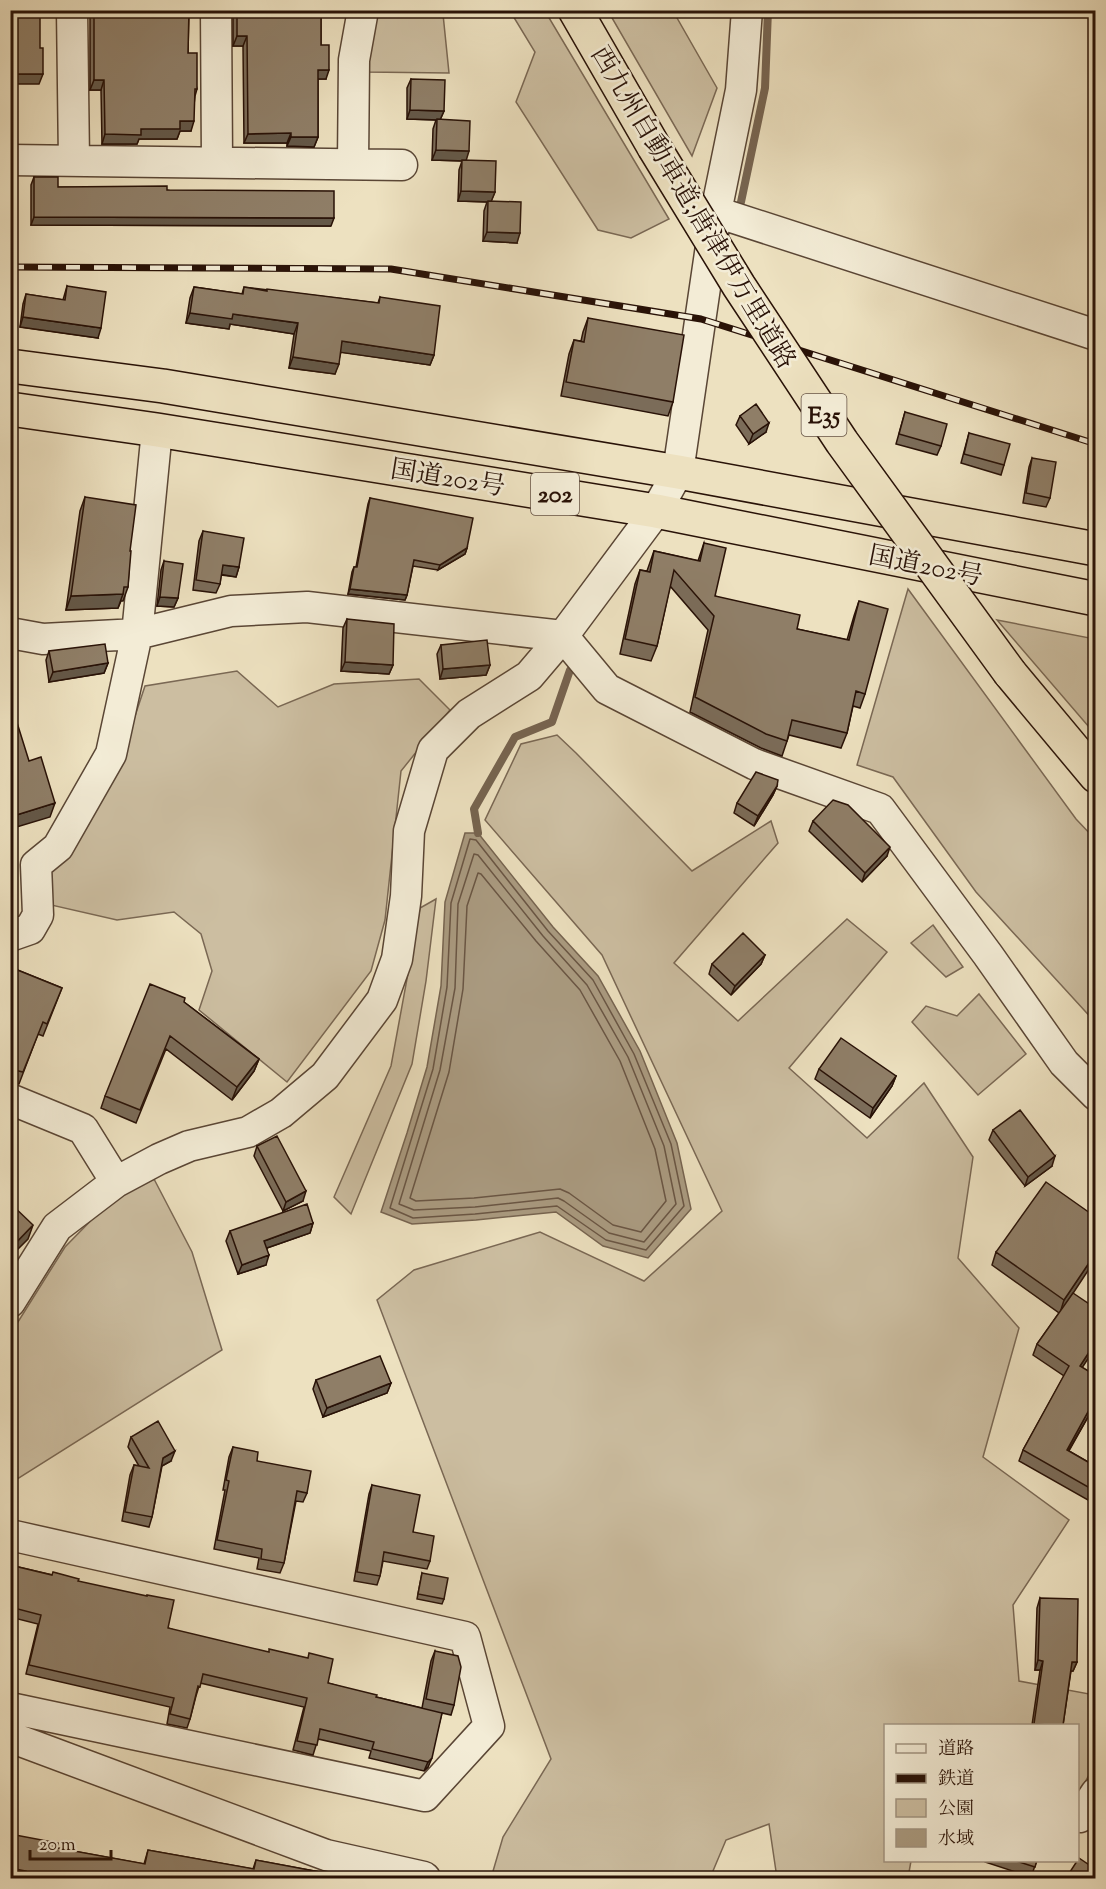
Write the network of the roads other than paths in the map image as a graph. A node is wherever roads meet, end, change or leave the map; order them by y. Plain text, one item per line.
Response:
1 (72, 10) edge
2 (216, 10) edge
3 (363, 10) edge
4 (575, 10) edge
5 (747, 10) edge
6 (10, 160) edge
7 (74, 161) junction
8 (217, 162) junction
9 (353, 164) junction
10 (402, 165) dead end
11 (716, 212) junction
12 (1095, 335) edge
13 (10, 366) edge
14 (10, 409) edge
15 (157, 429) junction
16 (678, 472) junction
17 (656, 511) junction
18 (1095, 549) edge
19 (1095, 599) edge
20 (10, 633) edge
21 (137, 634) junction
22 (563, 636) junction
23 (1095, 776) edge
24 (10, 936) edge
25 (1095, 1095) edge
26 (10, 1099) edge
27 (116, 1182) junction
28 (10, 1302) edge
29 (10, 1535) edge
30 (10, 1708) edge
31 (10, 1737) edge
32 (1095, 1792) edge
33 (1080, 1817) dead end
34 (425, 1878) edge

1 - 7 street
2 - 8 street
3 - 9 street
4 - 23 highway, 西九州自動車道;唐津伊万里道路 / E35, bridge
5 - 11 street
6 - 7 street
7 - 8 street
8 - 9 street
9 - 10 street
11 - 12 street
11 - 16 street
13 - 16 highway, 国道202号 / 202
14 - 15 highway, 国道202号 / 202
15 - 17 highway, 国道202号 / 202
15 - 21 street
16 - 17 street
16 - 18 highway, 国道202号 / 202
17 - 19 highway, 国道202号 / 202
17 - 22 street
20 - 21 street
21 - 22 street
21 - 24 street
22 - 25 street
22 - 27 street
26 - 27 street
27 - 28 street
29 - 30 street
31 - 34 street
32 - 33 street

